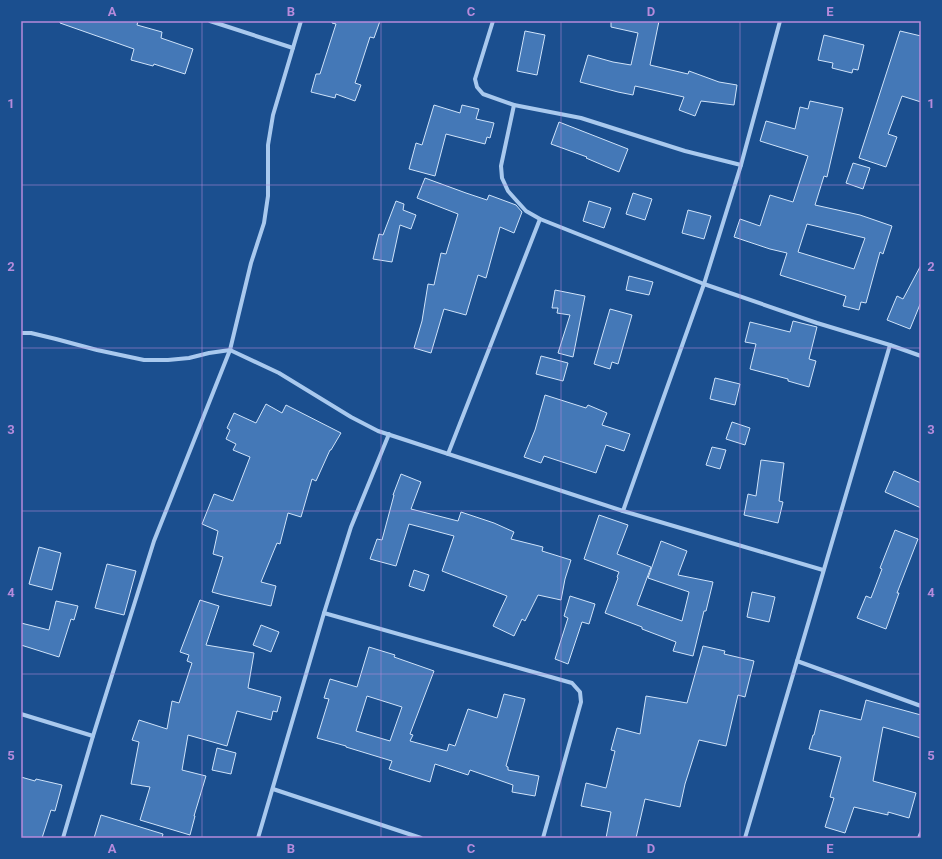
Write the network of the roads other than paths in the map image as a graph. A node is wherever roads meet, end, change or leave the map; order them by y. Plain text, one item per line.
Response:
1 (210, 21) edge
2 (301, 21) edge
3 (493, 21) edge
4 (780, 21) edge
5 (294, 48) junction
6 (514, 105) junction
7 (741, 165) junction
8 (540, 219) junction
9 (704, 284) junction
10 (21, 333) edge
11 (890, 345) junction
12 (230, 350) junction
13 (921, 356) edge
14 (389, 434) junction
15 (448, 454) junction
16 (623, 511) junction
17 (823, 570) junction
18 (324, 613) junction
19 (797, 661) junction
20 (921, 706) edge
21 (21, 714) edge
22 (93, 736) junction
23 (273, 789) junction
24 (921, 833) edge
25 (64, 838) edge
26 (258, 838) edge
27 (421, 838) edge
28 (543, 838) edge
29 (745, 838) edge
30 (919, 838) edge

1 - 5 street
2 - 5 street
3 - 6 street
4 - 7 street
5 - 12 street
6 - 7 street
6 - 8 street
7 - 9 street
8 - 9 street
8 - 15 street
9 - 11 street
9 - 16 street
10 - 12 street
11 - 13 street
11 - 17 street
12 - 14 street
12 - 22 street
14 - 15 street
14 - 18 street
15 - 16 street
16 - 17 street
17 - 19 street
18 - 23 street
18 - 28 street
19 - 20 street
19 - 29 street
21 - 22 street
22 - 25 street
23 - 26 street
23 - 27 street
24 - 30 street

